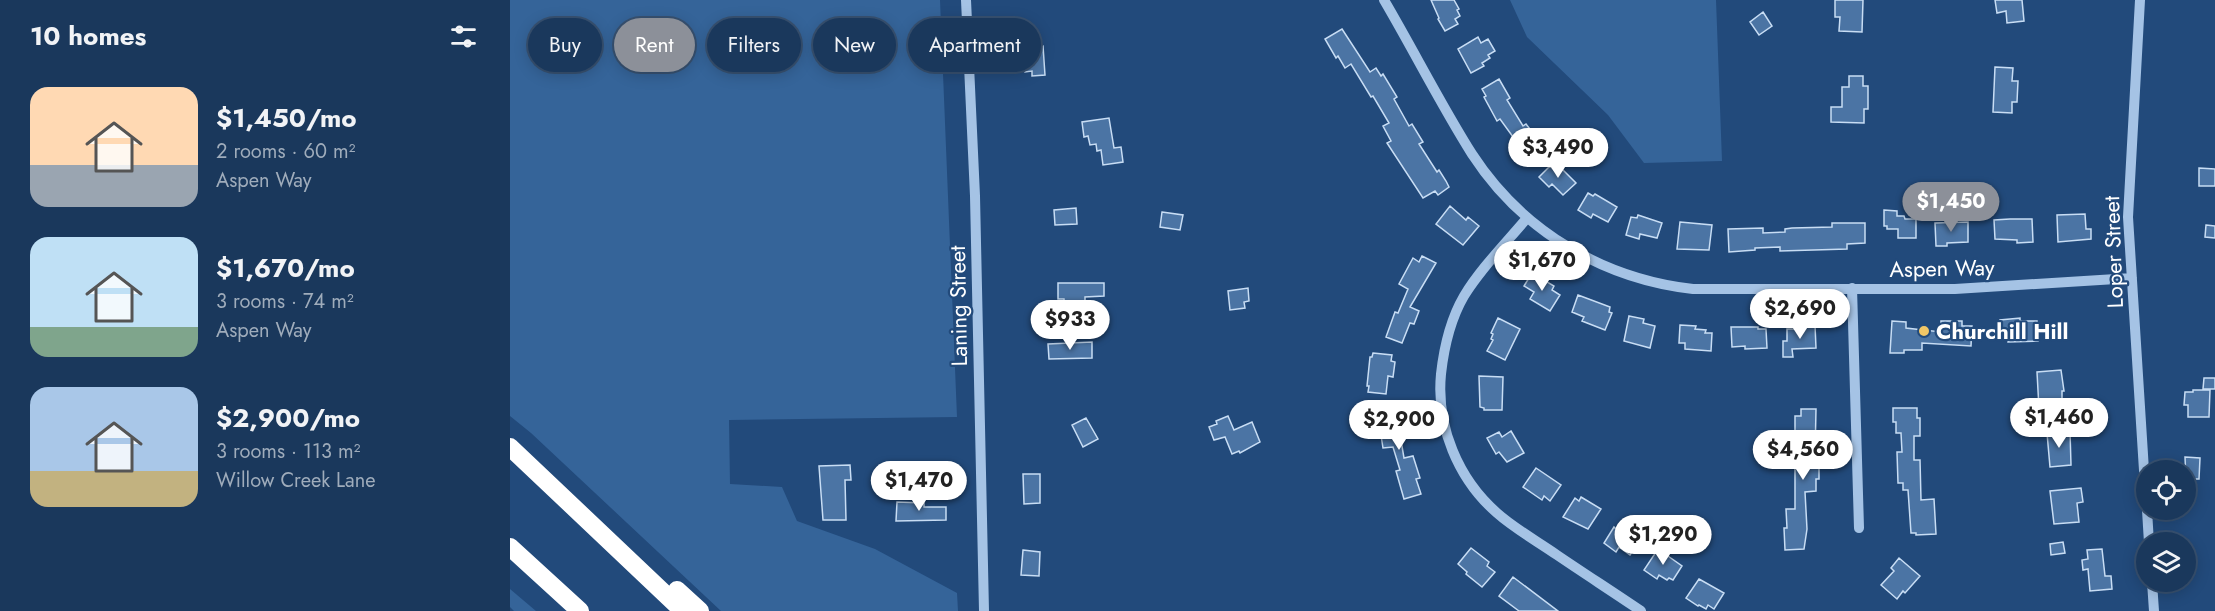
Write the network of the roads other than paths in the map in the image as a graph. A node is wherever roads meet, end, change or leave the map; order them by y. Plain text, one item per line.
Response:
1 (966, 0) edge
2 (1384, 0) edge
3 (2140, 0) edge
4 (1527, 218) junction
5 (2132, 278) junction
6 (1852, 288) junction
7 (510, 447) edge
8 (2143, 460) edge
9 (526, 461) junction
10 (1859, 528) dead end
11 (510, 547) edge
12 (2153, 592) edge
13 (580, 611) edge
14 (683, 611) edge
15 (700, 611) edge
16 (984, 611) edge
17 (1641, 611) edge
18 (2154, 611) edge

1 - 16 street, Laning Street
2 - 4 street, Aspen Way
3 - 5 street, Loper Street
4 - 6 street, Aspen Way
4 - 17 street
5 - 6 street, Aspen Way
5 - 8 street, Loper Street
6 - 10 street
7 - 9 highway
9 - 14 highway
9 - 15 highway
11 - 13 highway
12 - 18 street

